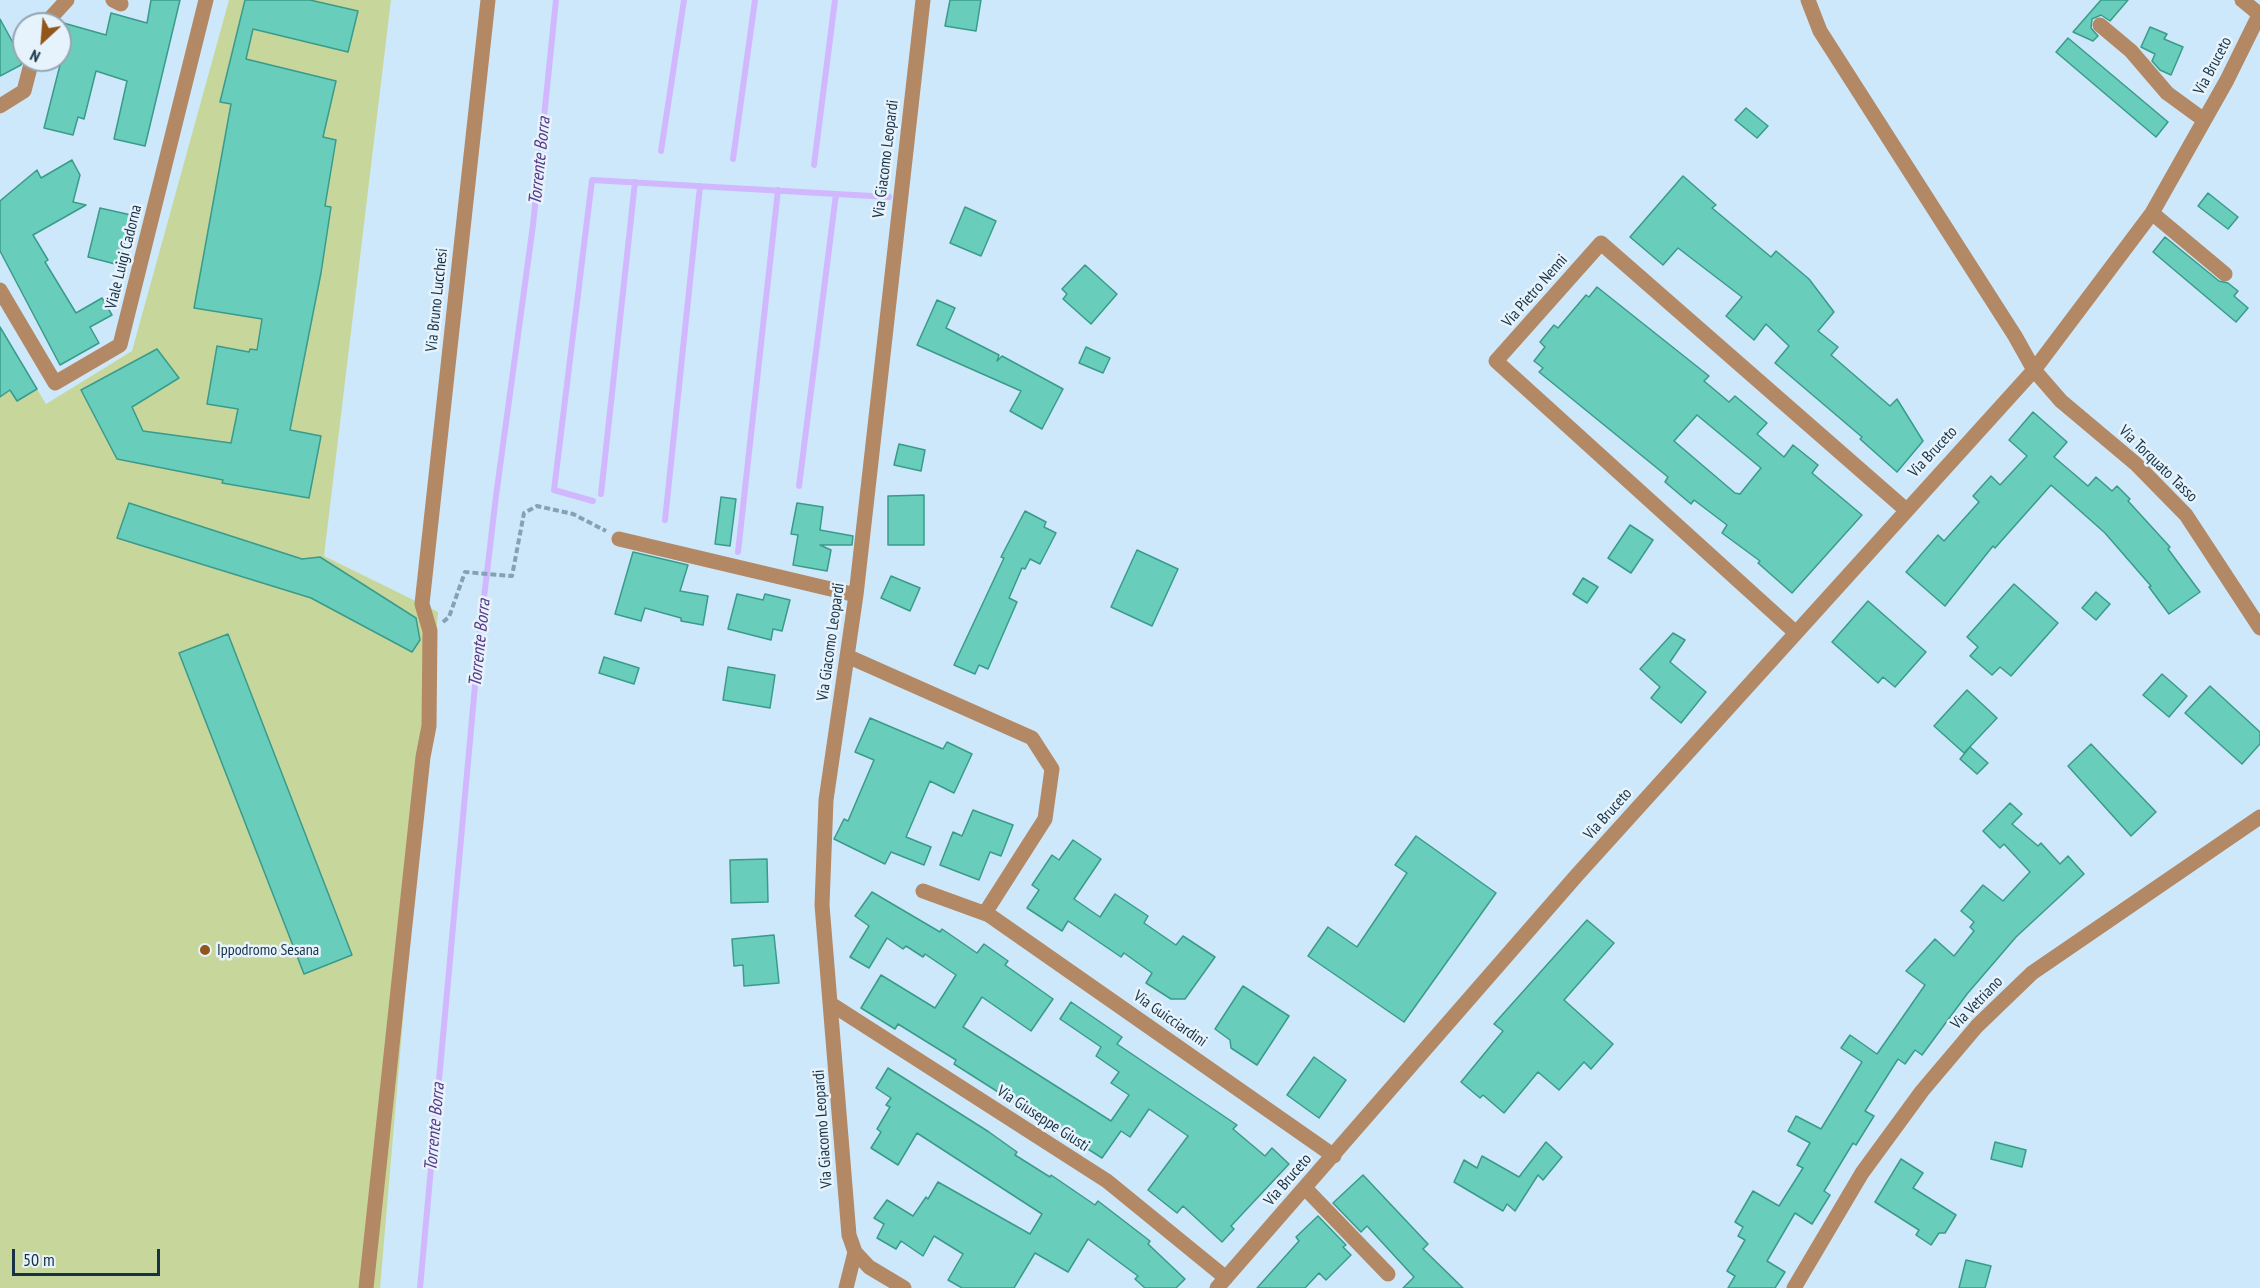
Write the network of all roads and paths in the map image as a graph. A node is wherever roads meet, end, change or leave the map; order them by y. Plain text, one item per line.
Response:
1 (67, 0) edge
2 (206, 0) edge
3 (488, 0) edge
4 (923, 0) edge
5 (1808, 0) edge
6 (2242, 0) edge
7 (56, 12) edge
8 (2260, 14) edge
9 (2100, 25) dead end
10 (29, 72) edge
11 (0, 106) edge
12 (2204, 120) junction
13 (2152, 213) junction
14 (2225, 274) dead end
15 (0, 290) edge
16 (2034, 370) junction
17 (1905, 509) junction
18 (619, 539) joint
19 (856, 595) junction
20 (2260, 628) edge
21 (430, 631) junction
22 (1796, 633) junction
23 (847, 656) junction
24 (2260, 817) edge
25 (923, 891) dead end
26 (984, 913) junction
27 (831, 1004) junction
28 (1334, 1156) junction
29 (1305, 1188) junction
30 (855, 1252) junction
31 (1388, 1274) dead end
32 (1221, 1283) edge
33 (366, 1288) edge
34 (846, 1288) edge
35 (904, 1288) edge
36 (1794, 1288) edge

1 - 7 street
2 - 15 street, Viale Luigi Cadorna
3 - 21 street, Via Bruno Lucchesi
4 - 19 street, Via Giacomo Leopardi
5 - 16 street
6 - 8 street, Via Bruceto
8 - 12 street, Via Bruceto
9 - 12 street
10 - 11 street
12 - 13 street, Via Bruceto
13 - 14 street
13 - 16 street, Via Bruceto
16 - 17 street, Via Bruceto
16 - 20 street, Via Torquato Tasso
17 - 22 street, Via Bruceto
17 - 22 street, Via Pietro Nenni
18 - 19 street
18 - 21 path
19 - 23 street, Via Giacomo Leopardi
21 - 33 street
22 - 28 street, Via Bruceto
23 - 26 street
23 - 27 street, Via Giacomo Leopardi
24 - 36 street, Via Vetriano
25 - 26 street, Via Guicciardini
26 - 28 street, Via Guicciardini
27 - 30 street, Via Giacomo Leopardi
27 - 32 street, Via Giuseppe Giusti
28 - 29 street, Via Bruceto
29 - 31 street
29 - 32 street, Via Bruceto
30 - 34 street, Via Giacomo Leopardi
30 - 35 street

